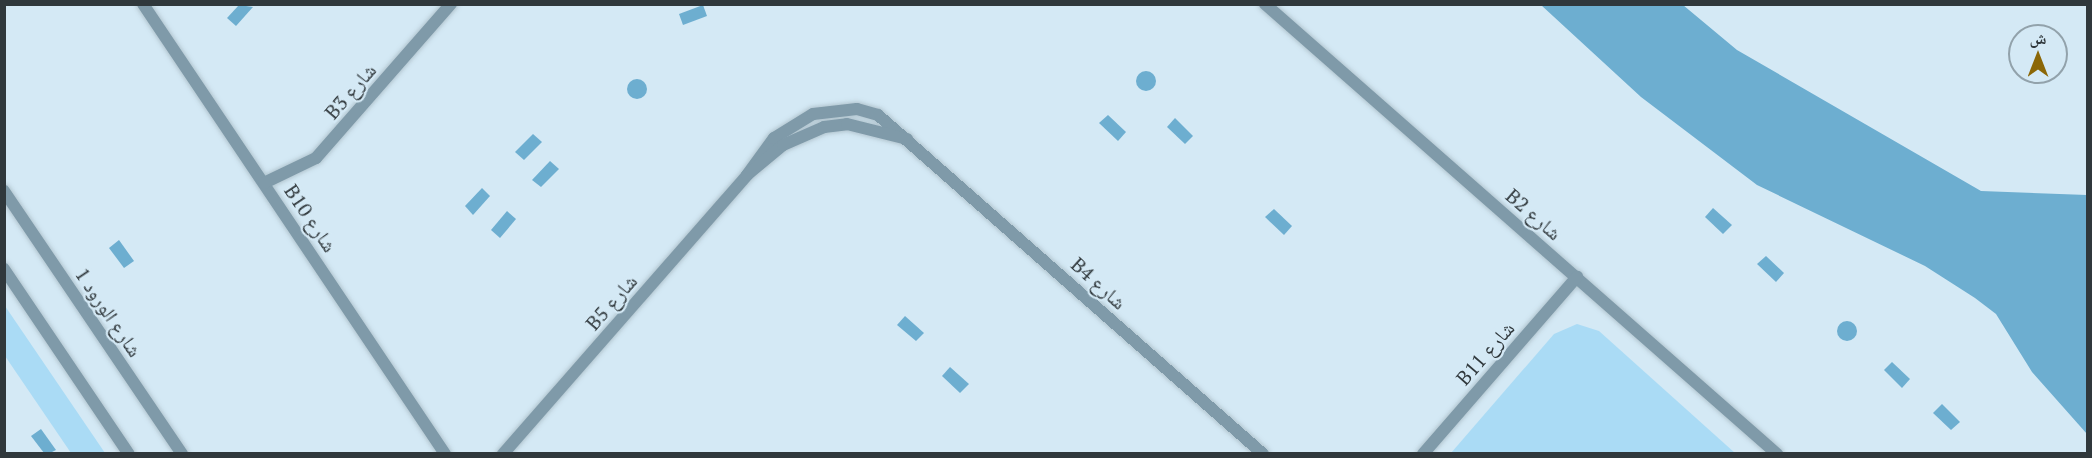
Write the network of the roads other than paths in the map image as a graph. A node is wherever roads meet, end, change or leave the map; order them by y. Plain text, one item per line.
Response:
1 (143, 4) edge
2 (452, 4) edge
3 (1265, 4) edge
4 (747, 175) joint
5 (264, 183) junction
6 (4, 191) edge
7 (4, 268) edge
8 (1577, 277) junction
9 (129, 453) edge
10 (182, 453) edge
11 (445, 453) edge
12 (503, 453) edge
13 (1263, 453) edge
14 (1423, 453) edge
15 (1777, 453) edge

1 - 5 street, B10 شارع
2 - 5 street, B3 شارع
3 - 8 street, B2 شارع
4 - 12 street, B5 شارع
4 - 13 street, B4 شارع
5 - 11 street, B10 شارع
6 - 10 street, شارع الورود 1
7 - 9 street
8 - 14 street, B11 شارع
8 - 15 street, B2 شارع

